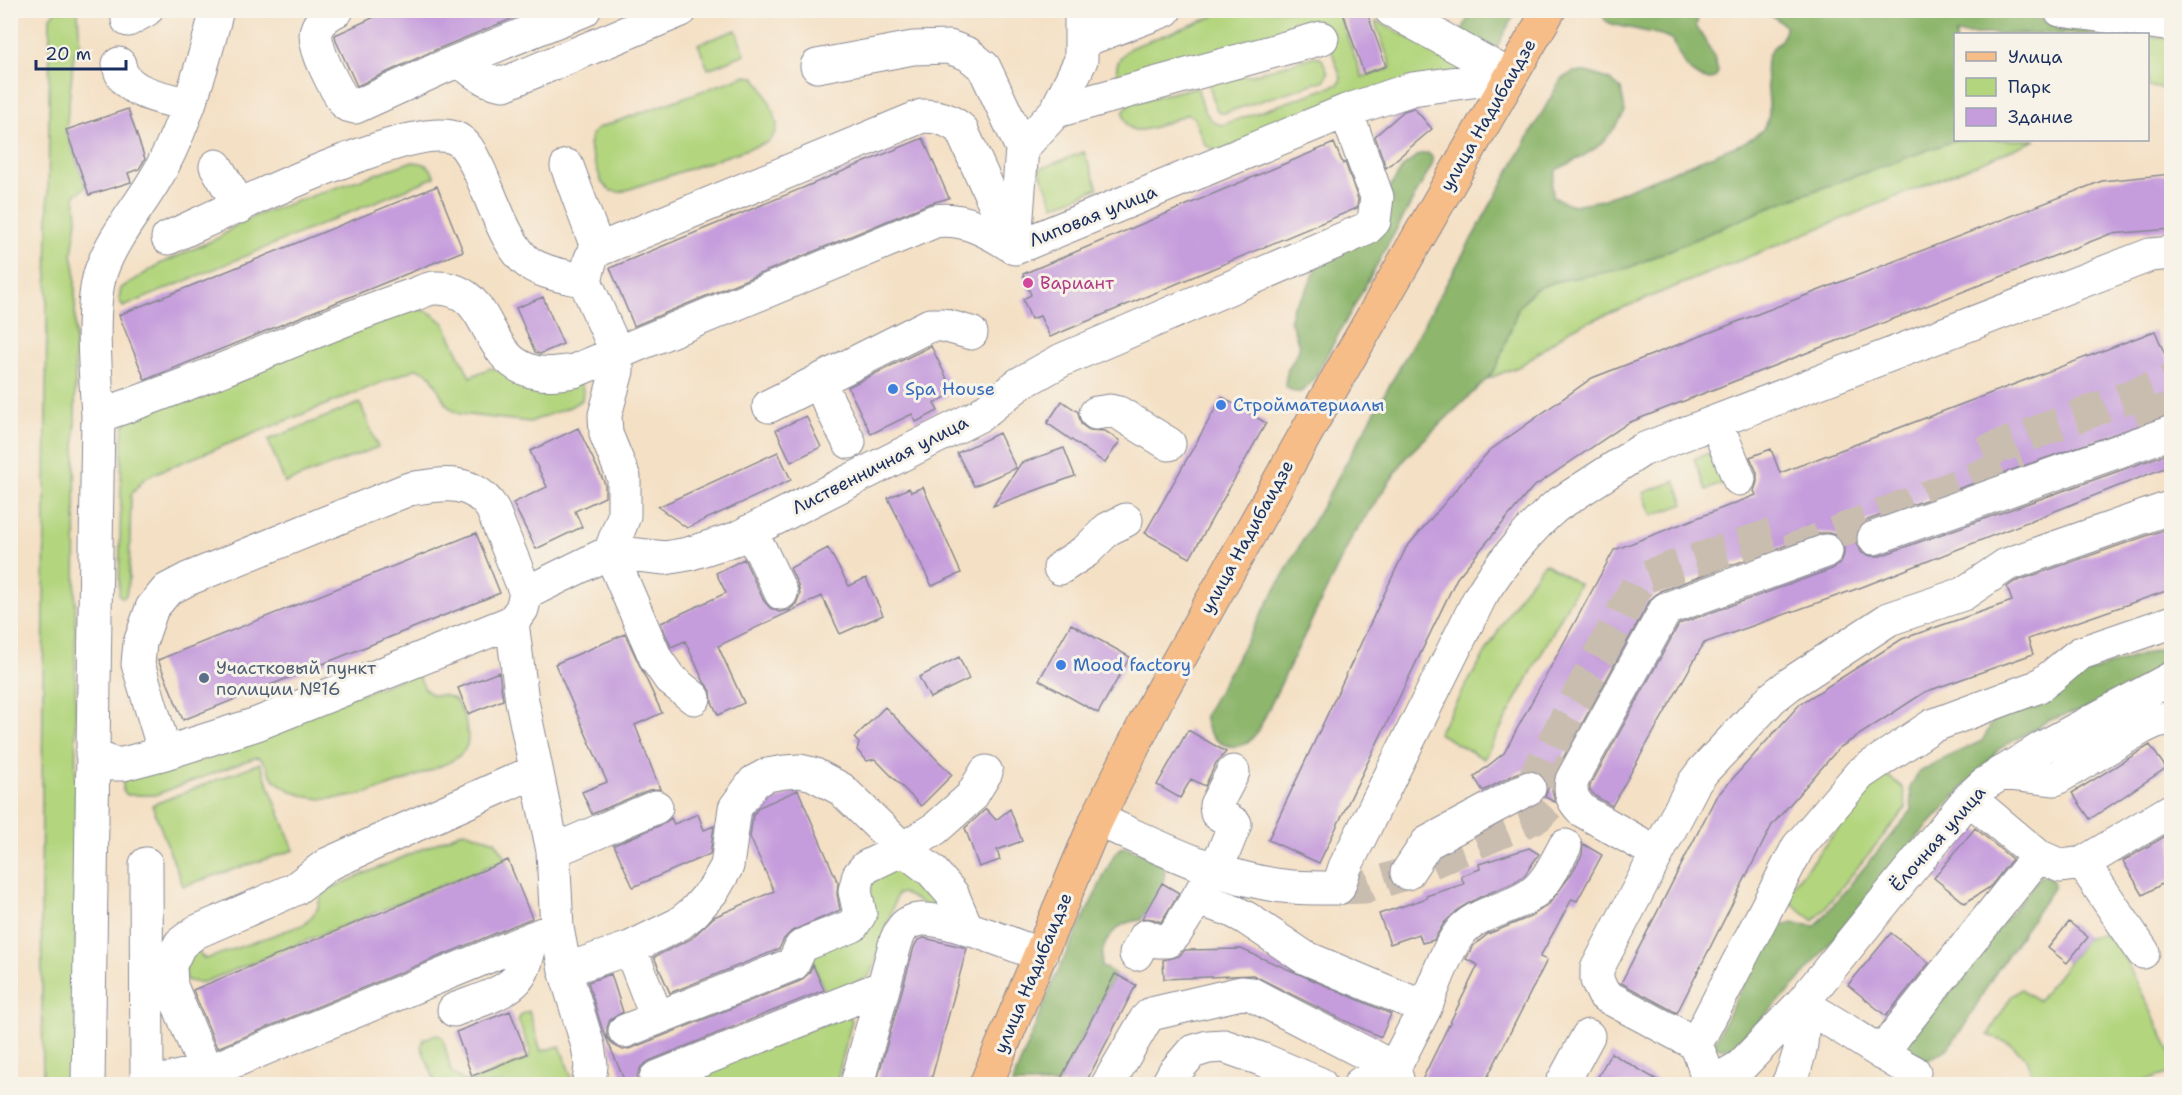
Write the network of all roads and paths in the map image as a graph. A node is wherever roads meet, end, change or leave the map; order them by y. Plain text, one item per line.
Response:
1 (217, 10) edge
2 (337, 10) edge
3 (584, 10) edge
4 (681, 10) edge
5 (1166, 10) edge
6 (1391, 10) edge
7 (1548, 10) edge
8 (2060, 10) edge
9 (2172, 25) edge
10 (1081, 26) edge
11 (1322, 38) dead end
12 (460, 61) junction
13 (119, 64) dead end
14 (817, 66) dead end
15 (1510, 76) junction
16 (189, 105) junction
17 (1056, 111) junction
18 (1346, 111) junction
19 (1022, 148) junction
20 (216, 166) dead end
21 (567, 166) dead end
22 (240, 207) junction
23 (168, 238) dead end
24 (1015, 248) junction
25 (598, 250) junction
26 (2172, 253) edge
27 (585, 281) junction
28 (971, 333) dead end
29 (617, 353) junction
30 (818, 381) junction
31 (769, 406) dead end
32 (1096, 414) dead end
33 (98, 416) junction
34 (1716, 422) junction
35 (2172, 432) tunnel mouth
36 (849, 442) dead end
37 (1169, 444) dead end
38 (1739, 479) dead end
39 (2172, 507) edge
40 (1126, 520) dead end
41 (748, 532) junction
42 (1874, 538) dead end
43 (1826, 551) tunnel mouth
44 (610, 552) junction
45 (1060, 568) dead end
46 (781, 593) dead end
47 (519, 608) junction
48 (2172, 622) edge
49 (2172, 678) edge
50 (694, 698) dead end
51 (2172, 718) edge
52 (165, 753) junction
53 (92, 754) junction
54 (536, 771) junction
55 (986, 772) dead end
56 (1233, 772) dead end
57 (2000, 773) junction
58 (1529, 788) tunnel mouth
59 (1969, 798) junction
60 (656, 807) dead end
61 (2172, 810) edge
62 (1097, 819) junction
63 (1565, 846) dead end
64 (903, 849) junction
65 (553, 851) junction
66 (1657, 853) junction
67 (2038, 856) junction
68 (2083, 863) junction
69 (146, 864) dead end
70 (1214, 870) junction
71 (1407, 873) dead end
72 (1197, 899) junction
73 (968, 929) junction
74 (544, 933) junction
75 (630, 948) junction
76 (2143, 952) dead end
77 (1136, 954) dead end
78 (1041, 955) junction
79 (565, 970) junction
80 (883, 987) junction
81 (147, 994) junction
82 (1801, 1004) junction
83 (1425, 1008) junction
84 (181, 1010) junction
85 (454, 1010) dead end
86 (657, 1018) junction
87 (625, 1031) dead end
88 (1588, 1036) dead end
89 (1696, 1044) junction
90 (1882, 1054) junction
91 (1740, 1067) junction
92 (206, 1071) junction
93 (1914, 1072) dead end
94 (1396, 1076) edge
95 (656, 1078) dead end
96 (88, 1084) edge
97 (149, 1084) edge
98 (589, 1084) edge
99 (857, 1084) edge
100 (986, 1084) edge
101 (1108, 1084) edge
102 (1168, 1084) edge
103 (1320, 1084) edge
104 (1360, 1084) edge
105 (1562, 1084) edge
106 (1709, 1084) edge
107 (1773, 1084) edge
108 (1788, 1084) edge

1 - 16 street
2 - 12 street
3 - 12 street
4 - 12 street
5 - 10 street
6 - 15 street
7 - 15 main road, улица Надибаидзе
8 - 9 street
10 - 17 street
11 - 17 street
13 - 16 street
14 - 19 street
15 - 18 street, Липовая улица
15 - 62 main road, улица Надибаидзе
16 - 33 street
17 - 19 street
18 - 24 street, Липовая улица
18 - 41 street, Лиственничная улица
19 - 24 street
20 - 22 street
21 - 25 street
22 - 23 street
22 - 27 street
24 - 25 street
24 - 29 street, Липовая улица
25 - 27 street
26 - 34 street
27 - 29 street
28 - 30 street
29 - 33 street, Липовая улица
29 - 44 street
30 - 31 street
30 - 36 street
32 - 37 street
33 - 53 street
34 - 38 street
34 - 70 street
35 - 42 street
39 - 66 street
40 - 45 street
41 - 44 street, Лиственничная улица
41 - 46 street
43 - 66 street
44 - 47 street
44 - 50 street
47 - 52 street
47 - 52 street
47 - 54 street
48 - 89 street
49 - 57 street, Ёлочная улица
51 - 57 street
52 - 53 street
53 - 96 street
54 - 65 street
54 - 84 street
55 - 64 street
56 - 70 street
57 - 59 street, Ёлочная улица
58 - 71 street
59 - 67 street
59 - 82 street, Ёлочная улица
60 - 65 street
61 - 68 street
62 - 70 street
62 - 78 main road, улица Надибаидзе
63 - 83 street
64 - 73 street
64 - 75 street
64 - 86 street
65 - 74 street
66 - 89 street
67 - 68 street
67 - 90 street
68 - 76 street
69 - 81 street
70 - 72 street
72 - 77 street
72 - 83 street
73 - 78 street
73 - 80 street
74 - 79 street
74 - 85 street
74 - 92 street
75 - 79 street
75 - 86 street
78 - 100 main road, улица Надибаидзе
79 - 98 street
80 - 95 street
80 - 99 street
81 - 84 street
81 - 97 street
82 - 90 street
82 - 91 street, Ёлочная улица
82 - 108 street
83 - 94 street
84 - 92 street
86 - 87 street
88 - 105 street
89 - 106 street
90 - 93 street
91 - 106 street, Ёлочная улица
91 - 107 street
92 - 97 street
94 - 101 street
94 - 104 street
102 - 103 street

